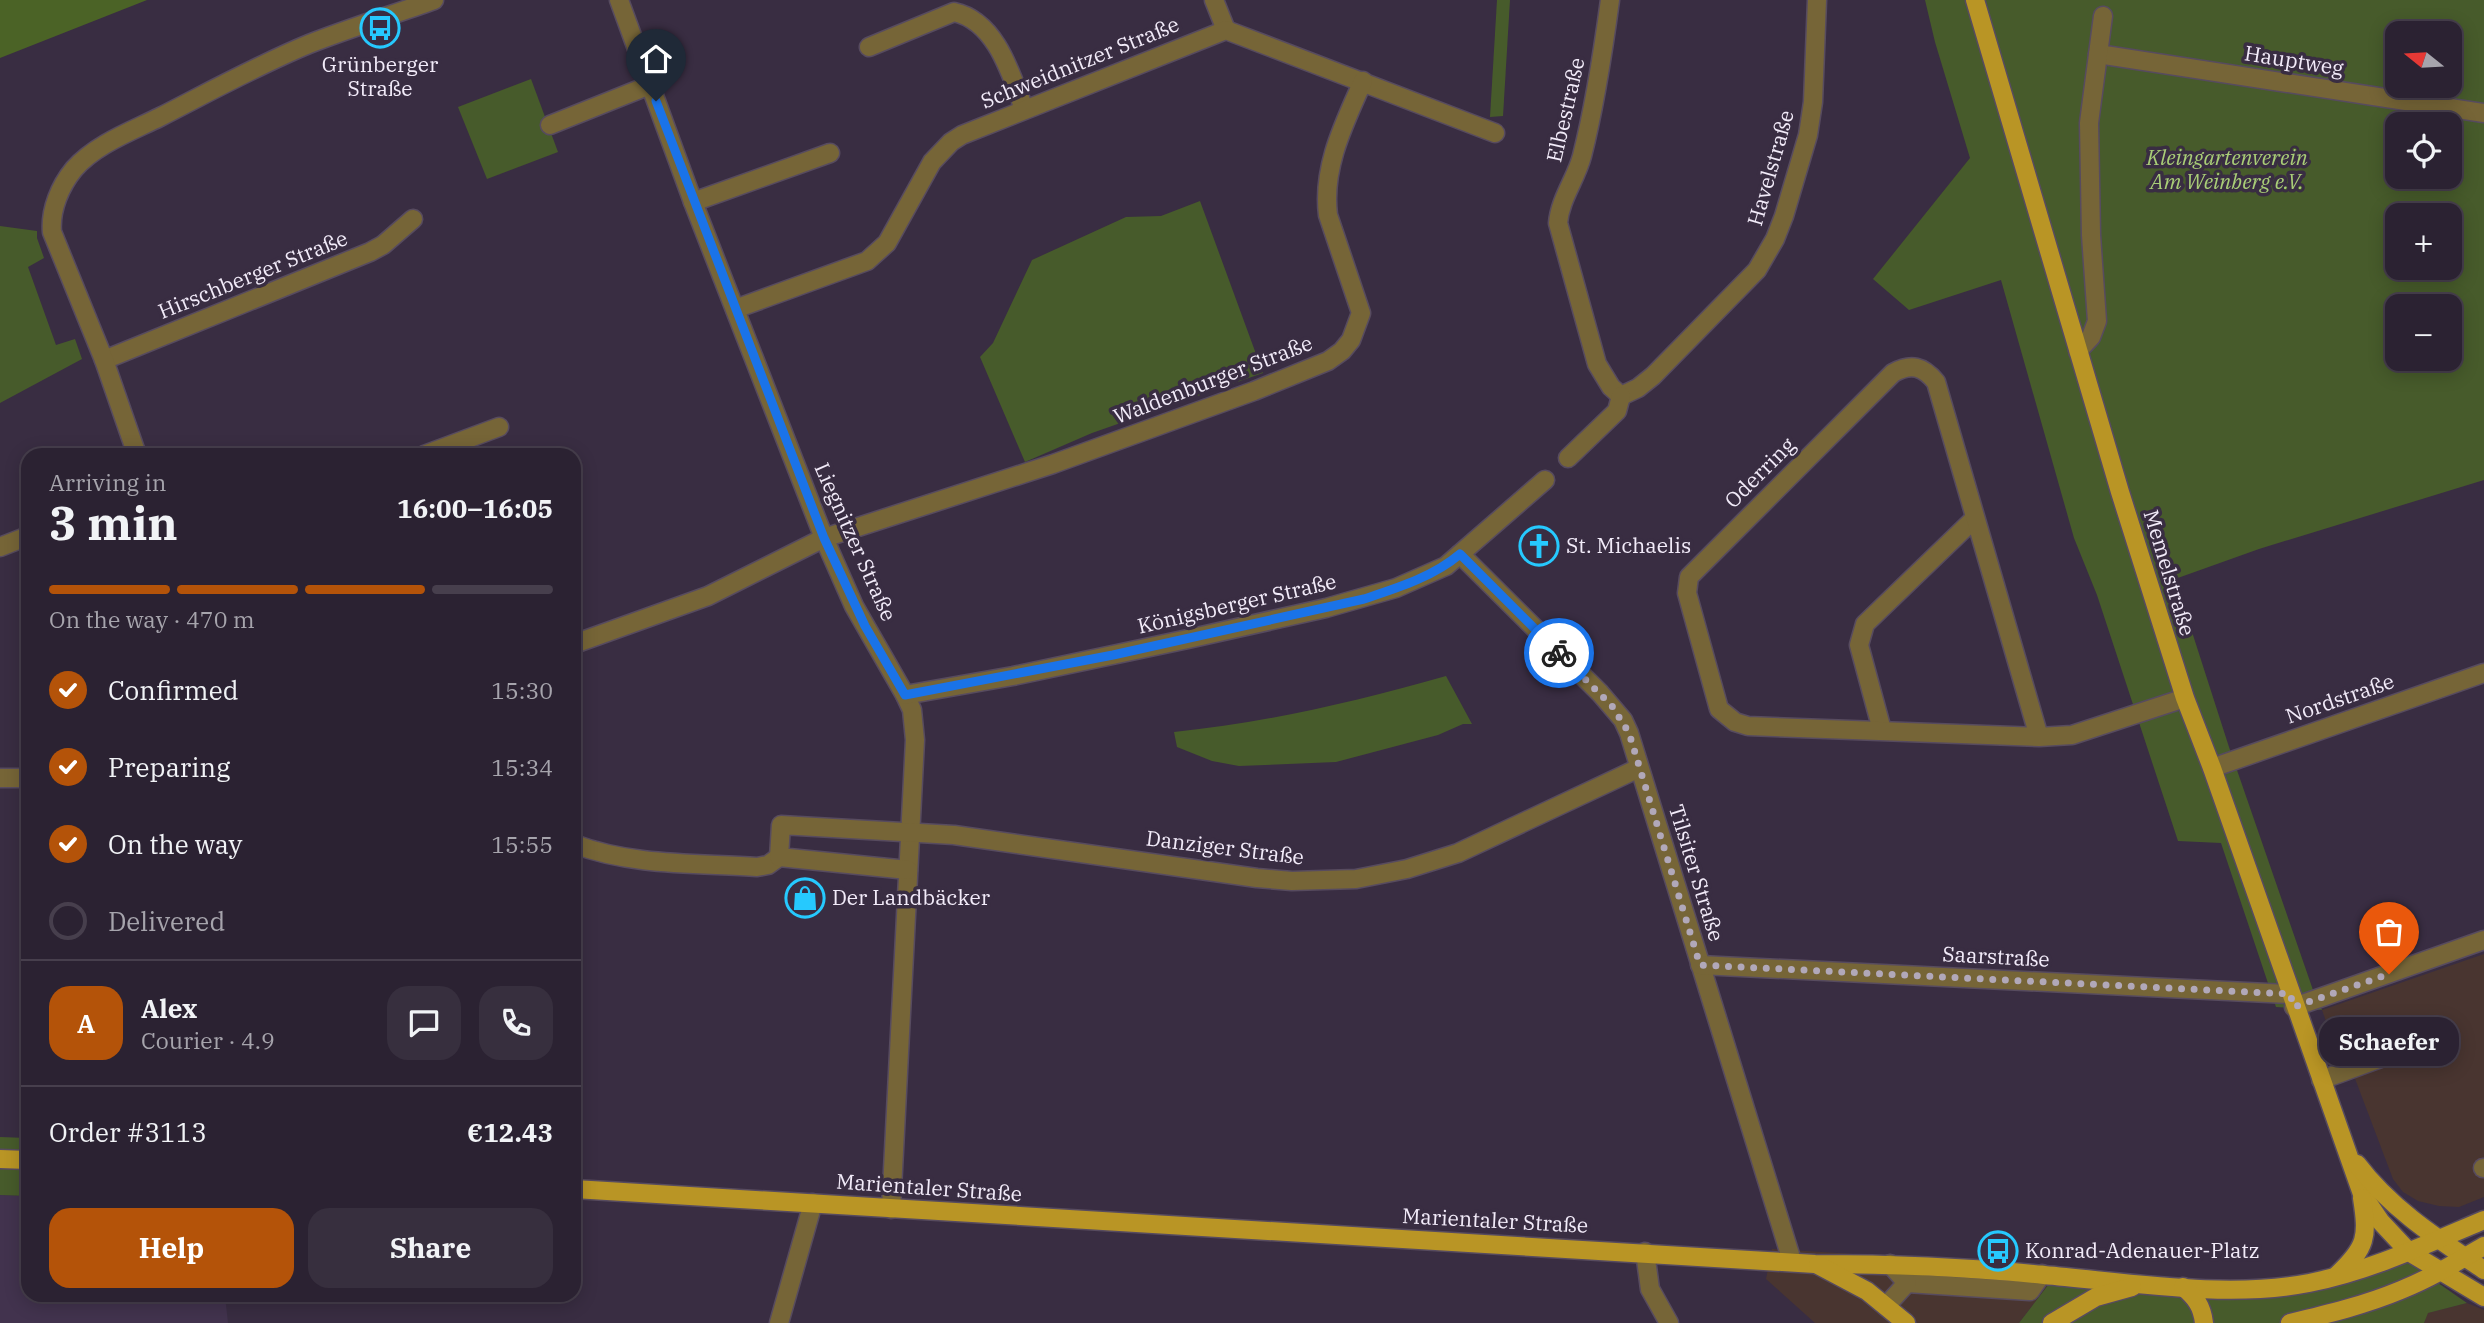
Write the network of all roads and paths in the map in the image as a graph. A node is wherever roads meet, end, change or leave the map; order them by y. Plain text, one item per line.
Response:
1 (434, 0) edge
2 (619, 0) edge
3 (1214, 0) edge
4 (1610, 0) edge
5 (1817, 0) edge
6 (1975, 0) edge
7 (2103, 16) dead end
8 (1226, 30) junction
9 (869, 47) dead end
10 (2098, 54) junction
11 (1363, 81) junction
12 (650, 85) junction
13 (1024, 109) junction
14 (2484, 113) edge
15 (550, 125) dead end
16 (1495, 133) dead end
17 (830, 153) dead end
18 (693, 202) junction
19 (413, 219) dead end
20 (735, 309) junction
21 (2078, 351) junction
22 (104, 360) junction
23 (1616, 391) junction
24 (499, 427) dead end
25 (135, 448) edge
26 (443, 448) edge
27 (1568, 458) dead end
28 (1545, 480) dead end
29 (1974, 519) junction
30 (824, 538) junction
31 (21, 539) edge
32 (0, 547) edge
33 (1460, 554) junction
34 (581, 641) edge
35 (2484, 673) edge
36 (905, 695) junction
37 (2185, 698) junction
38 (1882, 730) junction
39 (2039, 737) junction
40 (1639, 768) junction
41 (2212, 768) junction
42 (0, 778) edge
43 (21, 778) edge
44 (910, 832) junction
45 (581, 846) edge
46 (779, 858) junction
47 (908, 870) junction
48 (2484, 940) edge
49 (1700, 965) junction
50 (2292, 1000) junction
51 (2381, 1058) dead end
52 (2321, 1080) junction
53 (2346, 1150) junction
54 (0, 1159) edge
55 (21, 1160) edge
56 (581, 1189) edge
57 (2362, 1194) junction
58 (813, 1203) junction
59 (891, 1209) junction
60 (2484, 1220) edge
61 (2439, 1240) junction
62 (2484, 1246) edge
63 (1645, 1252) junction
64 (2409, 1252) junction
65 (2465, 1257) junction
66 (1792, 1261) junction
67 (1815, 1264) junction
68 (1890, 1264) junction
69 (2484, 1270) edge
70 (2441, 1272) junction
71 (2042, 1275) junction
72 (2334, 1277) junction
73 (1907, 1283) junction
74 (2142, 1284) junction
75 (2183, 1287) junction
76 (2484, 1297) edge
77 (1886, 1306) junction
78 (779, 1323) edge
79 (1669, 1323) edge
80 (1906, 1323) edge
81 (2052, 1323) edge
82 (2204, 1323) edge
83 (2290, 1323) edge

1 - 22 street
2 - 12 street, Liegnitzer Straße
3 - 8 street
4 - 23 street, Elbestraße
5 - 23 street, Havelstraße
6 - 21 main road, Memelstraße
7 - 10 street
8 - 11 street
8 - 13 street, Schweidnitzer Straße
9 - 13 street
10 - 14 street, Hauptweg
10 - 21 street
11 - 16 street
11 - 30 street, Waldenburger Straße
12 - 15 street
12 - 18 street, Liegnitzer Straße
13 - 20 street, Schweidnitzer Straße
17 - 18 street
18 - 20 street, Liegnitzer Straße
19 - 22 street, Hirschberger Straße
20 - 30 street, Liegnitzer Straße
21 - 37 main road, Memelstraße
22 - 25 street
23 - 27 street
24 - 26 street
28 - 33 street, Königsberger Straße
29 - 38 street
29 - 38 street, Oderring
29 - 39 street, Oderring
30 - 34 street, Waldenburger Straße
30 - 36 street, Liegnitzer Straße
31 - 32 street
33 - 36 street, Königsberger Straße
33 - 40 street, Tilsiter Straße
35 - 41 street, Nordstraße
36 - 44 street, Liegnitzer Straße
37 - 39 street, Oderring
37 - 41 main road, Memelstraße
38 - 39 street, Oderring
40 - 44 street, Danziger Straße
40 - 49 street, Tilsiter Straße
41 - 50 main road, Memelstraße
42 - 43 street
44 - 46 street, Danziger Straße
44 - 47 street, Liegnitzer Straße
45 - 46 street
46 - 47 street
47 - 59 street, Liegnitzer Straße
48 - 50 street
49 - 50 street, Saarstraße
49 - 66 street, Tilsiter Straße
50 - 52 main road, Memelstraße
51 - 52 street
52 - 53 main road, Memelstraße
53 - 57 main road, Memelstraße
53 - 61 main road, Memelstraße
54 - 55 main road
56 - 58 main road, Marientaler Straße
57 - 64 main road, Memelstraße
57 - 72 main road
58 - 59 main road, Marientaler Straße
58 - 78 street
59 - 63 main road, Marientaler Straße
60 - 61 main road, Marientaler Straße
61 - 64 main road, Marientaler Straße
61 - 65 main road, Memelstraße
62 - 65 main road
63 - 66 main road, Marientaler Straße
63 - 79 street
64 - 70 main road
64 - 72 main road, Marientaler Straße
65 - 69 main road, Memelstraße
65 - 70 main road
66 - 67 main road, Marientaler Straße
67 - 68 main road, Marientaler Straße
67 - 77 main road
68 - 71 main road, Marientaler Straße
68 - 73 street
70 - 76 main road
70 - 83 main road
71 - 73 street
71 - 74 main road, Marientaler Straße
72 - 75 main road, Marientaler Straße
73 - 77 street
74 - 75 main road, Marientaler Straße
74 - 81 main road
75 - 82 main road
77 - 80 main road

